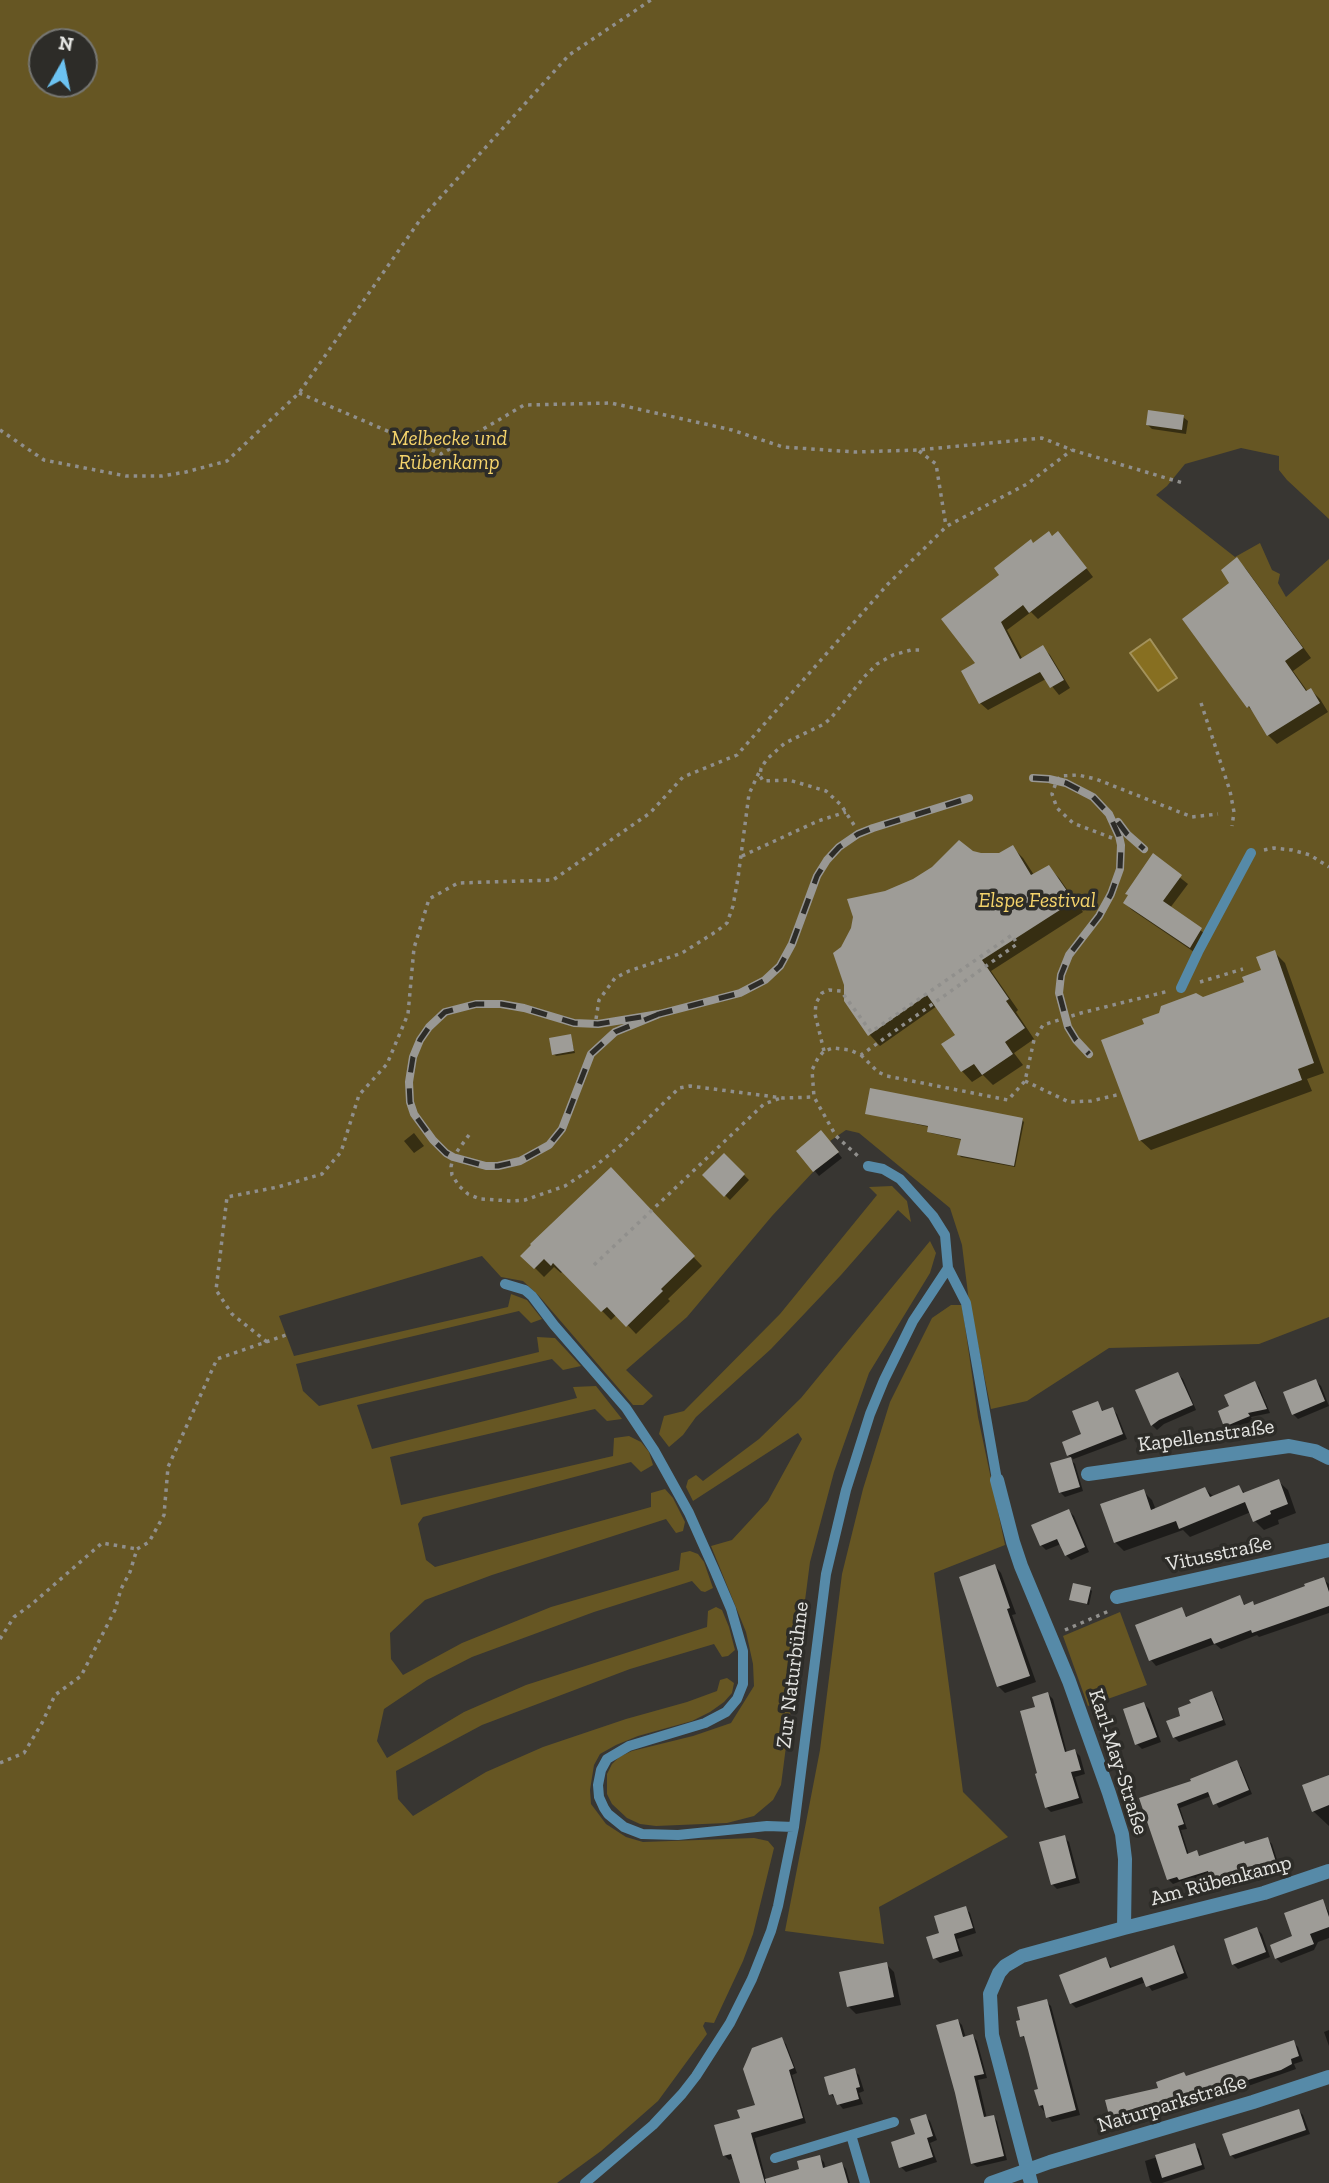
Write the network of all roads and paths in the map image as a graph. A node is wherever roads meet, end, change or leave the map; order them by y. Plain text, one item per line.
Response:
1 (651, 0) edge
2 (299, 393) junction
3 (0, 430) edge
4 (918, 450) junction
5 (1072, 450) junction
6 (1183, 483) dead end
7 (947, 526) junction
8 (923, 650) dead end
9 (1201, 703) dead end
10 (761, 768) junction
11 (846, 811) junction
12 (1218, 814) dead end
13 (854, 824) dead end
14 (1232, 826) dead end
15 (1112, 838) dead end
16 (1251, 853) joint
17 (742, 856) junction
18 (1329, 867) edge
19 (1243, 969) dead end
20 (1181, 988) junction
21 (596, 1019) dead end
22 (824, 1051) junction
23 (861, 1055) junction
24 (1025, 1081) junction
25 (1121, 1094) dead end
26 (814, 1097) junction
27 (783, 1098) junction
28 (469, 1136) dead end
29 (869, 1166) joint
30 (594, 1265) dead end
31 (948, 1268) junction
32 (505, 1284) dead end
33 (286, 1335) dead end
34 (267, 1342) junction
35 (1329, 1458) edge
36 (1088, 1474) dead end
37 (997, 1480) joint
38 (137, 1549) junction
39 (1329, 1550) edge
40 (1117, 1597) joint
41 (1050, 1636) junction
42 (0, 1639) edge
43 (0, 1763) edge
44 (794, 1827) junction
45 (1329, 1871) edge
46 (1124, 1928) junction
47 (1329, 2077) edge
48 (894, 2122) dead end
49 (851, 2135) junction
50 (775, 2158) dead end
51 (1029, 2177) edge
52 (585, 2183) edge
53 (865, 2183) edge
54 (991, 2183) edge

1 - 2 path
2 - 3 path
2 - 4 path
4 - 5 path
4 - 7 path
5 - 6 path
5 - 7 path
7 - 34 path
8 - 10 path
9 - 14 path
10 - 11 path
10 - 17 path
11 - 13 path
11 - 17 path
12 - 15 path
16 - 18 path
16 - 20 lane
17 - 21 path
19 - 20 path
20 - 24 path
22 - 23 path
22 - 23 path
22 - 26 path
23 - 24 path
24 - 25 path
26 - 27 path
26 - 29 path
27 - 28 path
27 - 30 path
29 - 31 lane
31 - 37 lane
31 - 44 lane, Zur Naturbühne
32 - 44 lane
33 - 34 path
34 - 38 path
35 - 36 street, Kapellenstraße
37 - 41 street, Karl-May-Straße
38 - 42 path
38 - 43 path
39 - 40 street, Vitusstraße
40 - 41 path
41 - 46 street, Karl-May-Straße
44 - 52 lane, Zur Naturbühne
45 - 46 street, Am Rübenkamp
46 - 51 street
47 - 51 street, Naturparkstraße
48 - 49 lane
49 - 50 lane
49 - 53 lane
51 - 54 street, Naturparkstraße

